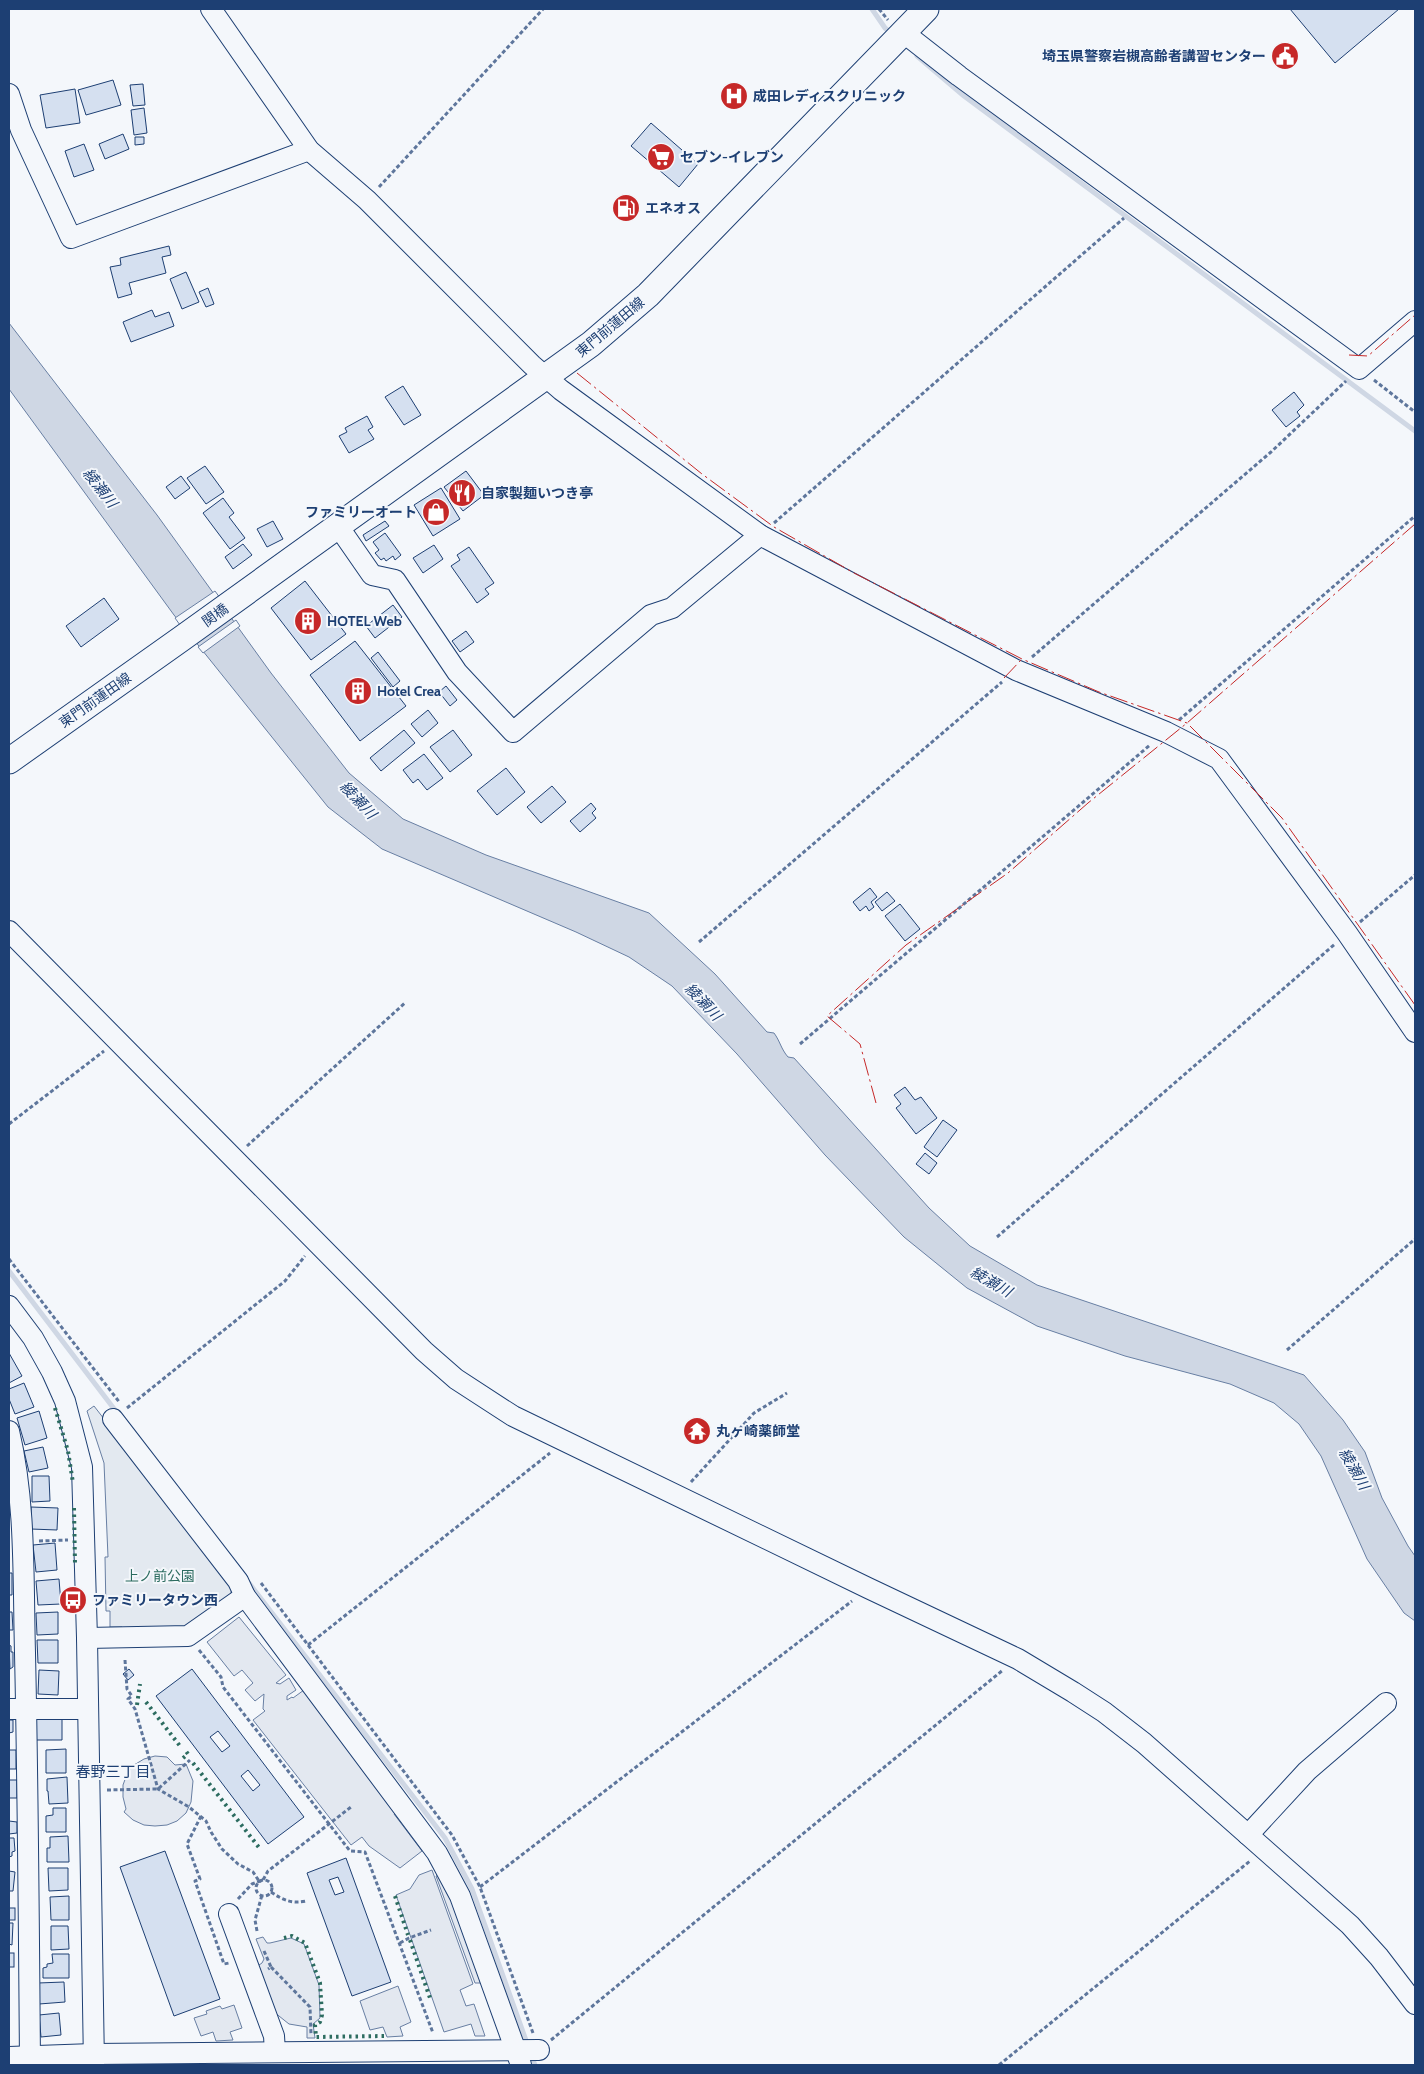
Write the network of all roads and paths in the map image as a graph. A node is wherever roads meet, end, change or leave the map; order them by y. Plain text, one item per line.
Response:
1 (211, 9) edge
2 (542, 9) edge
3 (926, 9) edge
4 (899, 38) junction
5 (9, 94) edge
6 (309, 150) junction
7 (367, 200) junction
8 (1117, 224) dead end
9 (1415, 321) edge
10 (1359, 369) junction
11 (546, 378) junction
12 (1415, 412) edge
13 (1415, 516) edge
14 (338, 526) junction
15 (760, 535) junction
16 (248, 591) joint
17 (182, 639) joint
18 (1166, 732) junction
19 (9, 761) edge
20 (1415, 875) edge
21 (9, 931) edge
22 (1347, 933) junction
23 (406, 1002) dead end
24 (1415, 1032) edge
25 (118, 1040) junction
26 (800, 1044) dead end
27 (9, 1124) edge
28 (232, 1159) junction
29 (997, 1237) dead end
30 (1415, 1239) edge
31 (316, 1242) junction
32 (9, 1306) edge
33 (1287, 1350) dead end
34 (787, 1394) dead end
35 (113, 1419) joint
36 (9, 1431) edge
37 (560, 1439) junction
38 (678, 1496) junction
39 (71, 1540) dead end
40 (32, 1541) dead end
41 (15, 1555) edge
42 (868, 1588) junction
43 (245, 1596) junction
44 (87, 1638) junction
45 (197, 1647) dead end
46 (292, 1658) junction
47 (1018, 1659) junction
48 (125, 1660) dead end
49 (1386, 1703) dead end
50 (17, 1709) edge
51 (88, 1709) junction
52 (190, 1760) dead end
53 (158, 1789) junction
54 (107, 1790) dead end
55 (350, 1806) dead end
56 (329, 1823) junction
57 (1248, 1835) junction
58 (1264, 1849) junction
59 (261, 1880) junction
60 (480, 1887) dead end
61 (271, 1892) junction
62 (262, 1895) junction
63 (306, 1900) dead end
64 (229, 1914) joint
65 (431, 1930) dead end
66 (259, 1938) dead end
67 (400, 1943) junction
68 (262, 1945) dead end
69 (271, 1967) junction
70 (252, 1976) junction
71 (1415, 2004) edge
72 (435, 2039) dead end
73 (312, 2041) dead end
74 (539, 2050) joint
75 (274, 2052) junction
76 (9, 2057) edge
77 (518, 2058) edge
78 (241, 2059) edge
79 (94, 2060) edge
80 (30, 2061) edge
81 (999, 2065) edge

1 - 6 street
2 - 7 path
3 - 4 main road, 東門前蓮田線
4 - 10 street
4 - 11 main road, 東門前蓮田線
5 - 6 street
6 - 7 street
7 - 11 street
8 - 15 path
9 - 10 street
10 - 12 path
11 - 14 main road, 東門前蓮田線
11 - 15 street
13 - 18 path
14 - 15 street
14 - 16 main road, 東門前蓮田線
15 - 18 street
16 - 17 main road, 関橋
17 - 19 main road, 東門前蓮田線
18 - 22 street
18 - 26 path
20 - 22 path
21 - 25 street
22 - 24 street
22 - 29 path
23 - 28 path
25 - 27 path
25 - 28 street
28 - 31 street
30 - 33 path
31 - 35 path
31 - 37 street
32 - 44 street
34 - 38 path
35 - 43 street
36 - 41 street
37 - 38 street
37 - 46 path
38 - 42 street
39 - 40 path
41 - 50 street
42 - 47 street
42 - 60 path
43 - 44 street
43 - 46 street
44 - 51 street
45 - 56 path
46 - 77 street
47 - 57 street
47 - 74 path
48 - 53 path
49 - 57 street
50 - 51 street
50 - 80 street
51 - 79 street
52 - 53 path
53 - 54 path
53 - 59 path
55 - 56 path
56 - 59 path
56 - 67 path
57 - 58 street
58 - 71 street
58 - 81 path
59 - 61 path
59 - 62 path
59 - 64 path
61 - 62 path
61 - 63 path
62 - 66 path
64 - 70 street
65 - 67 path
67 - 72 path
68 - 69 path
69 - 70 path
69 - 73 path
70 - 75 street
74 - 77 street
75 - 77 street
75 - 78 street
76 - 80 street
78 - 79 street
79 - 80 street

